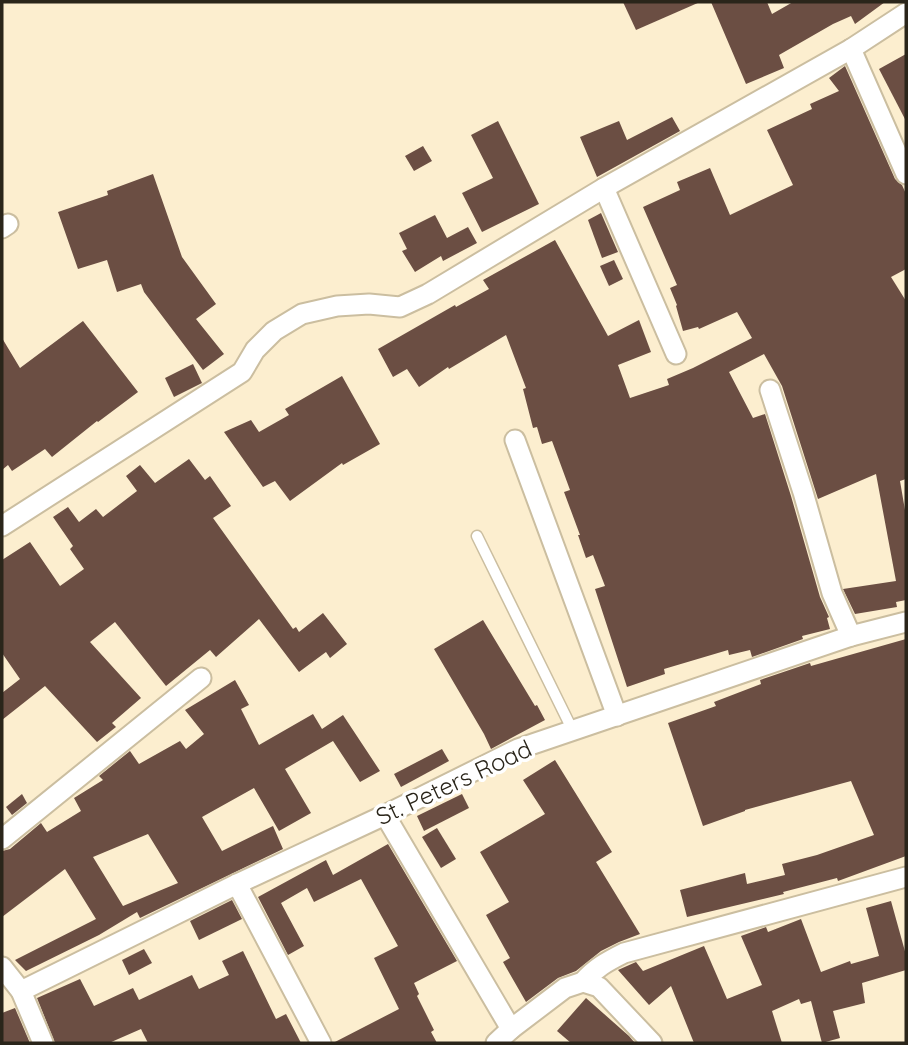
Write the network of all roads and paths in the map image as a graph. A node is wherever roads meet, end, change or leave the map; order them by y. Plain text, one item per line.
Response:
1 (906, 12) edge
2 (851, 49) junction
3 (906, 174) edge
4 (604, 188) junction
5 (676, 354) dead end
6 (770, 390) dead end
7 (515, 440) dead end
8 (2, 526) edge
9 (477, 536) dead end
10 (906, 622) edge
11 (851, 636) junction
12 (201, 678) dead end
13 (617, 716) junction
14 (573, 731) junction
15 (385, 815) junction
16 (2, 839) edge
17 (906, 877) edge
18 (237, 884) junction
19 (2, 967) edge
20 (583, 982) junction
21 (21, 991) junction
22 (511, 1029) junction
23 (43, 1043) edge
24 (321, 1043) edge
25 (496, 1043) edge
26 (652, 1043) edge

1 - 2 street
2 - 3 street
2 - 4 street
4 - 5 street
4 - 8 street
6 - 11 street
7 - 13 street
9 - 14 lane
10 - 11 street, St. Peters Road
11 - 13 street, St. Peters Road
12 - 16 street
13 - 14 street, St. Peters Road
14 - 15 street, St. Peters Road
15 - 18 street, St. Peters Road
15 - 22 street
17 - 20 street
18 - 21 street, St. Peters Road
18 - 24 street
19 - 21 street
20 - 22 street
20 - 26 street
21 - 23 street
22 - 25 street

